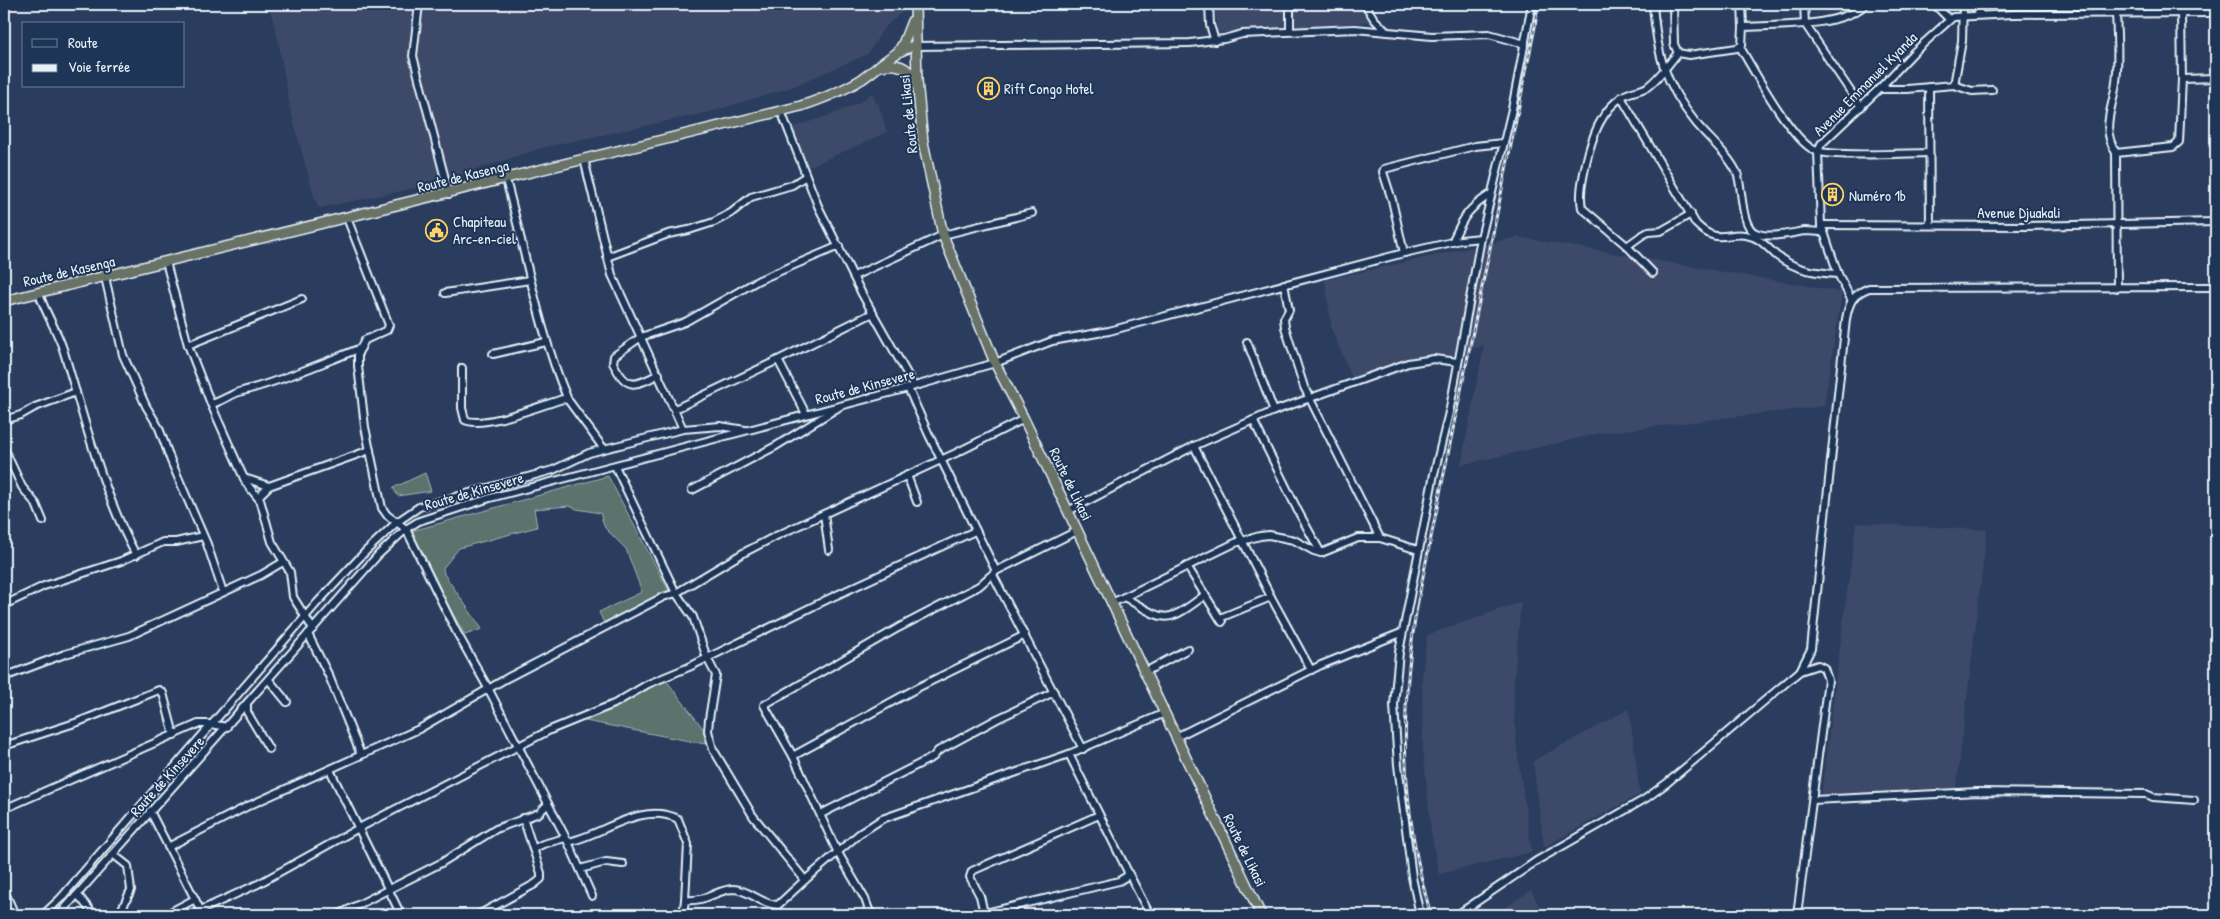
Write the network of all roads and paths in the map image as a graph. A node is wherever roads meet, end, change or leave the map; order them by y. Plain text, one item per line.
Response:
1 (419, 4) edge
2 (1209, 4) edge
3 (1290, 4) edge
4 (1365, 4) edge
5 (1532, 4) edge
6 (1653, 4) edge
7 (1673, 4) edge
8 (1742, 4) edge
9 (1804, 4) edge
10 (1866, 4) edge
11 (1934, 4) edge
12 (1963, 4) edge
13 (1973, 4) edge
14 (2098, 4) edge
15 (914, 7) edge
16 (2099, 13) junction
17 (2116, 13) junction
18 (2181, 13) junction
19 (2216, 13) edge
20 (1981, 15) junction
21 (1963, 16) junction
22 (1950, 19) junction
23 (1805, 24) junction
24 (1743, 26) junction
25 (1290, 31) junction
26 (1387, 32) junction
27 (1215, 41) junction
28 (1525, 44) junction
29 (915, 46) junction
30 (1740, 47) junction
31 (898, 52) junction
32 (1678, 53) junction
33 (881, 66) junction
34 (1664, 68) junction
35 (2182, 78) junction
36 (2216, 78) edge
37 (917, 80) junction
38 (1954, 85) junction
39 (1929, 87) junction
40 (1879, 89) junction
41 (1992, 90) dead end
42 (1621, 97) junction
43 (1861, 107) junction
44 (781, 111) junction
45 (1503, 143) junction
46 (1818, 152) junction
47 (1930, 153) junction
48 (2116, 153) junction
49 (584, 159) junction
50 (806, 176) junction
51 (506, 180) junction
52 (449, 194) junction
53 (1490, 194) junction
54 (1032, 213) dead end
55 (1690, 214) junction
56 (347, 218) junction
57 (2216, 222) edge
58 (2116, 223) junction
59 (1821, 225) junction
60 (1930, 225) junction
61 (1824, 232) junction
62 (943, 235) junction
63 (1755, 235) junction
64 (1481, 238) junction
65 (1452, 242) junction
66 (839, 246) junction
67 (1627, 246) junction
68 (1404, 254) junction
69 (607, 257) junction
70 (166, 262) junction
71 (1653, 273) dead end
72 (1838, 274) junction
73 (854, 276) junction
74 (105, 277) junction
75 (530, 280) junction
76 (1284, 284) junction
77 (2117, 288) junction
78 (2216, 288) edge
79 (39, 293) junction
80 (445, 293) dead end
81 (302, 299) dead end
82 (1851, 299) junction
83 (4, 301) edge
84 (873, 313) junction
85 (642, 337) junction
86 (546, 342) junction
87 (1247, 342) dead end
88 (188, 345) junction
89 (361, 348) junction
90 (493, 354) dead end
91 (778, 360) junction
92 (1458, 362) junction
93 (995, 363) junction
94 (462, 368) dead end
95 (659, 374) junction
96 (911, 387) junction
97 (76, 392) junction
98 (1310, 398) junction
99 (568, 400) junction
100 (210, 404) junction
101 (842, 405) junction
102 (675, 409) junction
103 (1274, 411) junction
104 (806, 414) junction
105 (1024, 419) junction
106 (4, 420) edge
107 (1253, 420) junction
108 (683, 429) junction
109 (749, 431) junction
110 (1194, 446) junction
111 (4, 448) edge
112 (604, 449) junction
113 (370, 450) junction
114 (940, 459) junction
115 (615, 466) junction
116 (907, 475) junction
117 (244, 478) junction
118 (269, 486) junction
119 (692, 490) dead end
120 (259, 499) junction
121 (917, 502) dead end
122 (1068, 511) junction
123 (824, 514) junction
124 (43, 521) dead end
125 (397, 522) junction
126 (406, 529) junction
127 (975, 531) junction
128 (1078, 531) junction
129 (203, 536) junction
130 (1380, 538) junction
131 (1243, 540) junction
132 (829, 550) dead end
133 (1418, 550) junction
134 (1321, 552) junction
135 (136, 554) junction
136 (283, 562) junction
137 (1187, 566) junction
138 (994, 573) junction
139 (223, 592) junction
140 (676, 593) junction
141 (1205, 595) junction
142 (1124, 597) junction
143 (1271, 597) junction
144 (1112, 603) junction
145 (4, 605) edge
146 (306, 618) junction
147 (311, 632) junction
148 (1401, 633) junction
149 (1025, 635) junction
150 (1188, 649) dead end
151 (707, 658) junction
152 (1311, 670) junction
153 (1800, 671) junction
154 (1145, 672) junction
155 (4, 677) edge
156 (269, 680) junction
157 (488, 688) junction
158 (1054, 692) junction
159 (287, 702) dead end
160 (247, 705) junction
161 (1165, 713) junction
162 (210, 724) junction
163 (227, 727) junction
164 (174, 735) junction
165 (1176, 737) junction
166 (4, 746) edge
167 (517, 746) junction
168 (269, 749) dead end
169 (1083, 749) junction
170 (1069, 754) junction
171 (361, 755) junction
172 (793, 756) junction
173 (330, 770) junction
174 (1813, 800) junction
175 (2194, 800) dead end
176 (548, 804) junction
177 (4, 809) edge
178 (150, 811) junction
179 (821, 814) junction
180 (1099, 816) junction
181 (523, 818) junction
182 (358, 829) junction
183 (566, 840) junction
184 (168, 847) junction
185 (533, 849) junction
186 (838, 851) junction
187 (114, 854) junction
188 (623, 864) dead end
189 (580, 869) junction
190 (1128, 872) junction
191 (805, 880) junction
192 (4, 890) edge
193 (389, 891) junction
194 (76, 896) junction
195 (592, 896) dead end
196 (195, 899) junction
197 (685, 900) junction
198 (202, 912) edge
199 (984, 913) junction
200 (15, 915) edge
201 (43, 915) edge
202 (59, 915) edge
203 (94, 915) edge
204 (119, 915) edge
205 (165, 915) edge
206 (338, 915) edge
207 (401, 915) edge
208 (478, 915) edge
209 (683, 915) edge
210 (871, 915) edge
211 (977, 915) edge
212 (1150, 915) edge
213 (1261, 915) edge
214 (1420, 915) edge
215 (1457, 915) edge
216 (1797, 915) edge

1 - 52 street
2 - 27 street
3 - 25 street
4 - 26 street
5 - 28 street
6 - 34 street
7 - 32 street
8 - 24 street
9 - 23 street
10 - 23 street
11 - 22 street
12 - 21 street
13 - 20 street
14 - 16 street
15 - 29 highway, Route de Likasi
15 - 31 highway
16 - 17 street, Avenue Emmanuel Kyanda
16 - 20 street, Avenue Emmanuel Kyanda
17 - 18 street, Avenue Emmanuel Kyanda
17 - 48 street
18 - 19 street, Avenue Emmanuel Kyanda
18 - 35 street
20 - 21 street, Avenue Emmanuel Kyanda
21 - 22 street, Avenue Emmanuel Kyanda
21 - 38 street
22 - 40 street, Avenue Emmanuel Kyanda
23 - 24 street
23 - 43 street
24 - 30 street
25 - 26 street
25 - 27 street
26 - 28 street
27 - 29 street
28 - 45 street
29 - 31 highway, Route de Kasenga
29 - 37 highway, Route de Likasi
30 - 32 street
30 - 46 street
31 - 33 highway, Route de Kasenga
32 - 34 street
33 - 37 highway
33 - 44 highway, Route de Kasenga
34 - 42 street
34 - 63 street
35 - 36 street
35 - 48 street
37 - 62 highway, Route de Likasi
38 - 39 street
38 - 41 street
39 - 40 street
39 - 47 street
40 - 43 street, Avenue Emmanuel Kyanda
42 - 55 street
42 - 67 street
43 - 46 street, Avenue Emmanuel Kyanda
44 - 49 highway, Route de Kasenga
44 - 50 street
45 - 53 street
45 - 68 street
46 - 47 street
46 - 59 street, Avenue Emmanuel Kyanda
47 - 60 street
48 - 58 street
49 - 51 highway, Route de Kasenga
49 - 69 street
50 - 66 street
50 - 69 street
51 - 52 highway, Route de Kasenga
51 - 75 street
52 - 56 highway, Route de Kasenga
53 - 64 street
53 - 65 street
54 - 62 street
55 - 63 street
55 - 67 street
56 - 70 highway, Route de Kasenga
56 - 89 street
57 - 58 street, Avenue Djuakali
58 - 60 street, Avenue Djuakali
58 - 77 street
59 - 60 street, Avenue Djuakali
59 - 61 street, Avenue Emmanuel Kyanda
61 - 63 street
61 - 72 street, Avenue Emmanuel Kyanda
62 - 73 street
62 - 93 highway, Route de Likasi
63 - 72 street
64 - 65 street, Route de Kinsevere
64 - 92 street
65 - 68 street, Route de Kinsevere
66 - 73 street
66 - 85 street
67 - 71 street
68 - 76 street, Route de Kinsevere
69 - 85 street
70 - 74 highway, Route de Kasenga
70 - 88 street
72 - 82 street, Avenue Emmanuel Kyanda
73 - 84 street
74 - 79 highway, Route de Kasenga
74 - 129 street
75 - 80 street
75 - 86 street
76 - 93 street, Route de Kinsevere
76 - 98 street
77 - 78 street
77 - 82 street
79 - 83 highway, Route de Kasenga
79 - 97 street
81 - 88 street
82 - 153 street
84 - 91 street
84 - 96 street
85 - 95 street
85 - 95 street
86 - 90 street
86 - 99 street
87 - 103 street
88 - 100 street
89 - 100 street
89 - 113 street
91 - 102 street
91 - 104 street
92 - 98 street
92 - 133 street
93 - 96 street, Route de Kinsevere
93 - 105 highway, Route de Likasi
94 - 99 street
95 - 102 street
96 - 101 street, Route de Kinsevere
96 - 114 street
97 - 106 street
97 - 135 street
98 - 103 street
98 - 130 street
99 - 112 street
100 - 117 street
101 - 104 street, Route de Kinsevere
101 - 119 street
102 - 108 street
103 - 107 street
104 - 109 street, Route de Kinsevere
105 - 114 street
105 - 122 highway, Route de Likasi
107 - 110 street
107 - 134 street
108 - 109 street
108 - 112 street
109 - 115 street, Route de Kinsevere
110 - 122 street
110 - 131 street
111 - 124 street
112 - 125 street
113 - 118 street
113 - 125 street
114 - 116 street
114 - 127 street
115 - 126 street, Route de Kinsevere
115 - 140 street
116 - 121 street
116 - 123 street
117 - 118 street
117 - 120 street
118 - 120 street
120 - 136 street
122 - 128 highway, Route de Likasi
123 - 132 street
123 - 140 street
125 - 126 street
125 - 146 street
126 - 147 street, Route de Kinsevere
126 - 157 street
127 - 138 street
127 - 151 street
128 - 138 street
128 - 144 highway, Route de Likasi
129 - 135 street
129 - 139 street
130 - 133 street
130 - 134 street
131 - 134 street
131 - 137 street
131 - 143 street
133 - 148 street
135 - 145 street
136 - 139 street
136 - 146 street
137 - 141 street
137 - 142 street
138 - 149 street
138 - 172 street
139 - 155 street
140 - 151 street
140 - 157 street
141 - 142 street
141 - 143 street
142 - 144 street
143 - 152 street
144 - 154 highway, Route de Likasi
146 - 147 street
146 - 162 street
147 - 156 street, Route de Kinsevere
147 - 171 street
148 - 152 street
148 - 214 street
149 - 158 street
149 - 172 street
150 - 154 street
151 - 167 street
151 - 191 street
152 - 165 street
153 - 174 street
153 - 215 street
154 - 161 highway, Route de Likasi
156 - 159 street
156 - 160 street, Route de Kinsevere
157 - 167 street
157 - 171 street
158 - 169 street
158 - 179 street
160 - 163 street, Route de Kinsevere
160 - 168 street
161 - 165 highway, Route de Likasi
161 - 169 street
162 - 163 street
162 - 164 street
162 - 201 street
163 - 178 street, Route de Kinsevere
164 - 166 street
164 - 177 street
165 - 213 highway, Route de Likasi
167 - 176 street
167 - 182 street
169 - 170 street
170 - 180 street
170 - 186 street
171 - 173 street
172 - 179 street
173 - 182 street
173 - 184 street
174 - 175 street
174 - 216 street
176 - 181 street
176 - 183 street
178 - 184 street
178 - 187 street, Route de Kinsevere
179 - 186 street
180 - 190 street
180 - 199 street
181 - 185 street
181 - 193 street
182 - 193 street
182 - 198 street
183 - 185 street
183 - 189 street
183 - 197 street
184 - 196 street
185 - 208 street
186 - 191 street
186 - 210 street
187 - 194 street, Route de Kinsevere
187 - 204 street
188 - 189 street
189 - 195 street
190 - 199 street
190 - 212 street
191 - 197 street
192 - 200 street
193 - 206 street
193 - 207 street
194 - 202 street, Route de Kinsevere
194 - 203 street
196 - 198 street
196 - 205 street
197 - 209 street
199 - 211 street

